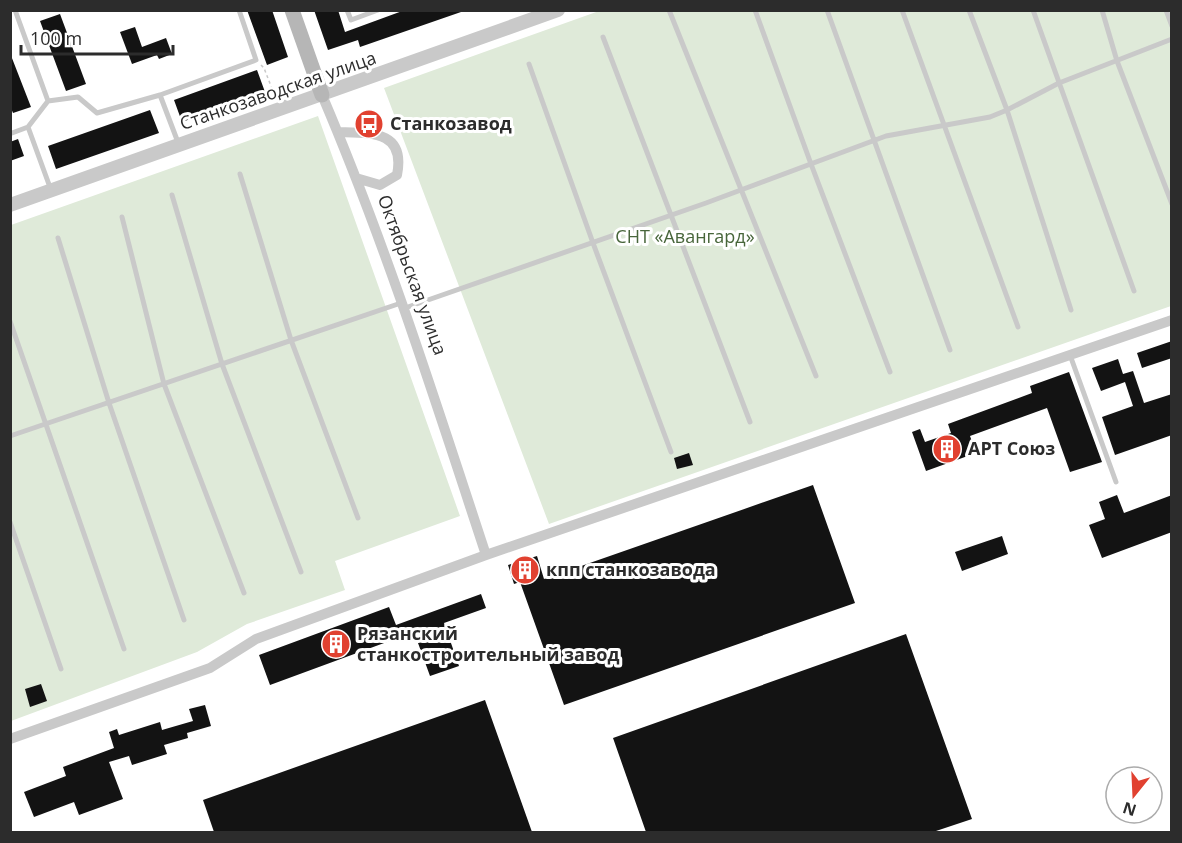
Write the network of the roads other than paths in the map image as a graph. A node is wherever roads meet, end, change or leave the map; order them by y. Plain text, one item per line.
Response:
1 (15, 10) edge
2 (239, 10) edge
3 (292, 10) edge
4 (347, 10) edge
5 (378, 10) edge
6 (558, 10) edge
7 (669, 10) edge
8 (755, 10) edge
9 (827, 10) edge
10 (902, 10) edge
11 (969, 10) edge
12 (1033, 10) edge
13 (1102, 10) edge
14 (1166, 10) edge
15 (1172, 26) edge
16 (603, 37) dead end
17 (1172, 39) edge
18 (1117, 61) junction
19 (529, 64) dead end
20 (1059, 83) junction
21 (160, 95) junction
22 (322, 95) junction
23 (48, 101) junction
24 (1007, 110) junction
25 (945, 124) junction
26 (28, 127) junction
27 (11, 132) edge
28 (338, 132) junction
29 (874, 140) junction
30 (179, 145) junction
31 (811, 164) junction
32 (240, 174) dead end
33 (356, 178) junction
34 (51, 190) junction
35 (741, 190) junction
36 (172, 195) dead end
37 (1172, 204) edge
38 (10, 205) edge
39 (670, 216) junction
40 (122, 217) dead end
41 (58, 238) dead end
42 (593, 243) junction
43 (1134, 291) dead end
44 (404, 305) junction
45 (1071, 310) dead end
46 (1172, 320) edge
47 (10, 321) edge
48 (1018, 327) dead end
49 (291, 340) junction
50 (950, 350) dead end
51 (1070, 354) junction
52 (222, 364) junction
53 (890, 372) dead end
54 (816, 376) dead end
55 (164, 384) junction
56 (109, 403) junction
57 (750, 422) dead end
58 (45, 424) junction
59 (10, 436) edge
60 (671, 452) dead end
61 (1116, 482) dead end
62 (358, 518) dead end
63 (10, 522) edge
64 (486, 555) junction
65 (301, 572) dead end
66 (244, 593) dead end
67 (184, 620) dead end
68 (124, 649) dead end
69 (61, 669) dead end
70 (10, 739) edge

1 - 23 lane
2 - 21 lane
3 - 22 main road, Октябрьская улица
4 - 5 lane
6 - 22 street, Станкозаводская улица
7 - 35 lane
8 - 31 lane
9 - 29 lane
10 - 25 lane
11 - 24 lane
12 - 20 lane
13 - 18 lane
14 - 15 lane
16 - 39 lane
17 - 18 lane
18 - 20 lane
18 - 37 lane
19 - 42 lane
20 - 24 lane
20 - 43 lane
21 - 23 lane
21 - 30 lane
22 - 28 street, Октябрьская улица
22 - 30 street, Станкозаводская улица
23 - 26 lane
24 - 25 lane
24 - 45 lane
25 - 29 lane
25 - 48 lane
26 - 27 lane
26 - 34 lane
28 - 33 street, Октябрьская улица
28 - 33 street
29 - 31 lane
29 - 50 lane
30 - 34 street, Станкозаводская улица
31 - 35 lane
31 - 53 lane
32 - 49 lane
33 - 44 street, Октябрьская улица
34 - 38 street, Станкозаводская улица
35 - 39 lane
35 - 54 lane
36 - 52 lane
39 - 42 lane
39 - 57 lane
40 - 55 lane
41 - 56 lane
42 - 44 lane
42 - 60 lane
44 - 49 lane
44 - 64 street, Октябрьская улица
46 - 51 street
47 - 58 lane
49 - 52 lane
49 - 62 lane
51 - 61 lane
51 - 64 street
52 - 55 lane
52 - 65 lane
55 - 56 lane
55 - 66 lane
56 - 58 lane
56 - 67 lane
58 - 59 lane
58 - 68 lane
63 - 69 lane
64 - 70 street

